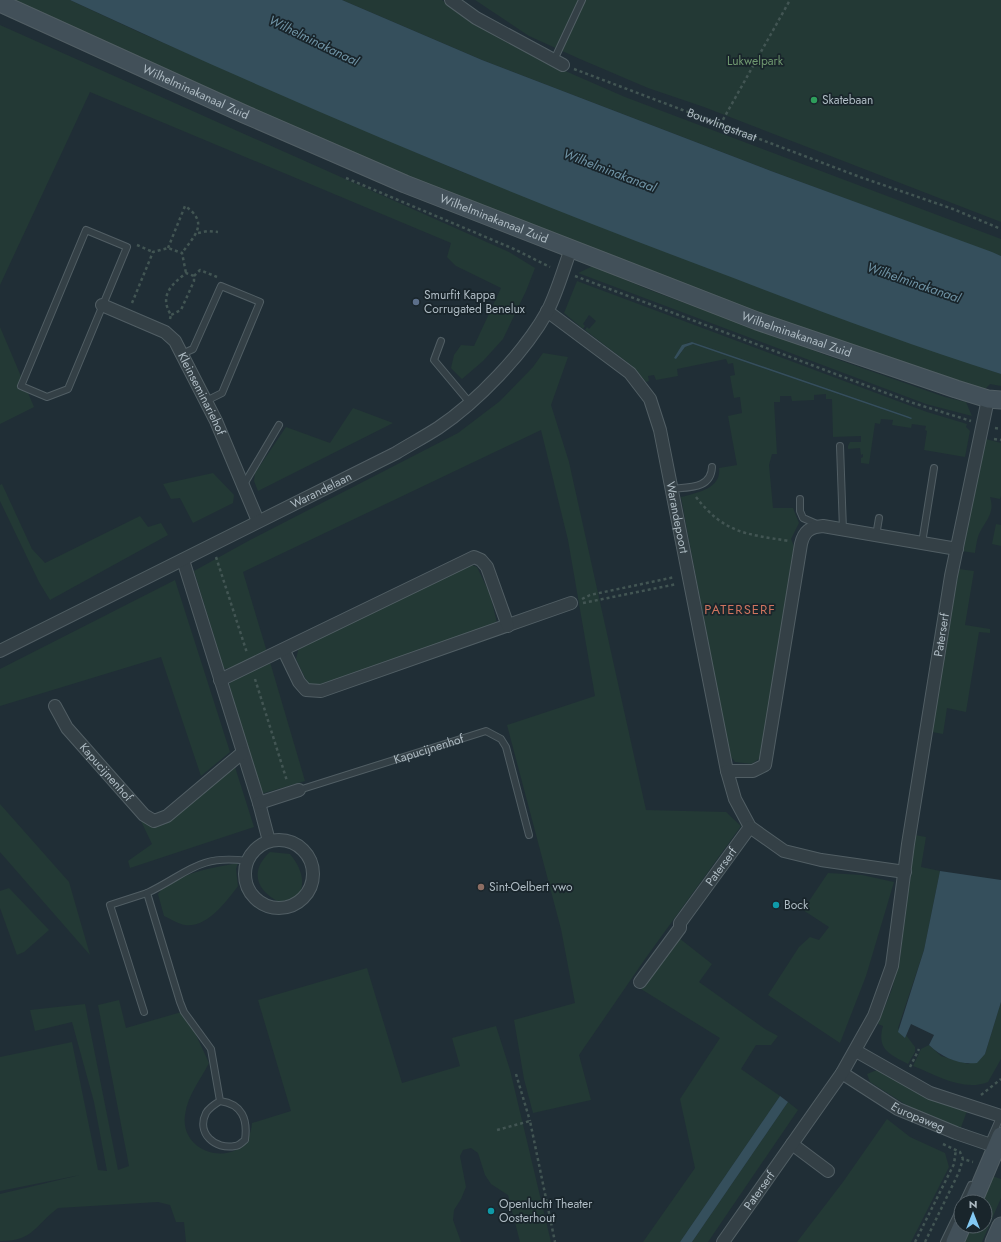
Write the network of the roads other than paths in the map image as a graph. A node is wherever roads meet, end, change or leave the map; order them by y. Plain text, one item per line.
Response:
1 (451, 0) edge
2 (582, 0) edge
3 (0, 3) edge
4 (558, 62) joint
5 (570, 249) junction
6 (102, 305) junction
7 (547, 311) junction
8 (441, 341) dead end
9 (182, 354) junction
10 (994, 399) edge
11 (206, 401) junction
12 (470, 403) junction
13 (279, 425) dead end
14 (840, 446) dead end
15 (712, 466) dead end
16 (934, 468) dead end
17 (243, 486) junction
18 (671, 489) junction
19 (800, 499) dead end
20 (879, 518) dead end
21 (258, 522) junction
22 (823, 526) junction
23 (843, 530) junction
24 (876, 536) junction
25 (922, 543) junction
26 (957, 549) junction
27 (183, 560) junction
28 (571, 604) road end
29 (508, 626) junction
30 (0, 651) edge
31 (284, 651) junction
32 (220, 680) junction
33 (55, 706) dead end
34 (242, 753) junction
35 (727, 771) junction
36 (299, 790) joint
37 (260, 803) junction
38 (750, 827) junction
39 (529, 835) dead end
40 (269, 841) junction
41 (247, 862) junction
42 (905, 872) junction
43 (147, 892) junction
44 (640, 982) dead end
45 (144, 1012) dead end
46 (856, 1051) junction
47 (842, 1073) junction
48 (220, 1101) junction
49 (1001, 1116) edge
50 (792, 1144) junction
51 (995, 1145) edge
52 (828, 1171) dead end
53 (974, 1178) dead end
54 (967, 1194) edge
55 (976, 1194) edge
56 (953, 1223) edge
57 (1001, 1226) edge
58 (727, 1241) edge
59 (944, 1242) edge
60 (994, 1242) edge

1 - 4 street
2 - 4 lane
3 - 5 street, Wilhelminakanaal Zuid
5 - 7 street, Warandelaan
5 - 10 street, Wilhelminakanaal Zuid
6 - 6 lane
6 - 9 street, Kleinseminariehof
7 - 12 street, Warandelaan
7 - 18 street, Warandepoort
8 - 12 lane
9 - 11 street, Kleinseminariehof
9 - 11 lane
10 - 26 street, Paterserf
11 - 17 street, Kleinseminariehof
12 - 21 street, Warandelaan
13 - 17 lane
14 - 23 lane
15 - 18 lane
16 - 25 lane
17 - 21 street, Kleinseminariehof
18 - 35 street, Warandepoort
19 - 22 lane
20 - 24 lane
21 - 27 street, Warandelaan
22 - 23 street
22 - 35 street
23 - 24 street
24 - 25 street
25 - 26 street
26 - 42 street, Paterserf
27 - 30 street, Warandelaan
27 - 32 street
28 - 29 street
29 - 31 street
29 - 31 street
31 - 32 street
32 - 34 street
33 - 34 street, Kapucijnenhof
34 - 37 street
35 - 38 street, Warandepoort
36 - 37 street, Kapucijnenhof
36 - 39 lane, Kapucijnenhof
37 - 40 street
38 - 42 street
38 - 44 street, Paterserf
40 - 41 street
40 - 41 street
41 - 43 lane
42 - 46 street, Paterserf
43 - 45 lane
43 - 48 lane
46 - 47 street, Paterserf
46 - 49 street
47 - 50 street, Paterserf
47 - 51 street, Europaweg
48 - 48 lane
49 - 51 lane
50 - 52 street
50 - 58 street, Paterserf
51 - 55 street
53 - 54 lane
56 - 59 lane
57 - 60 street

